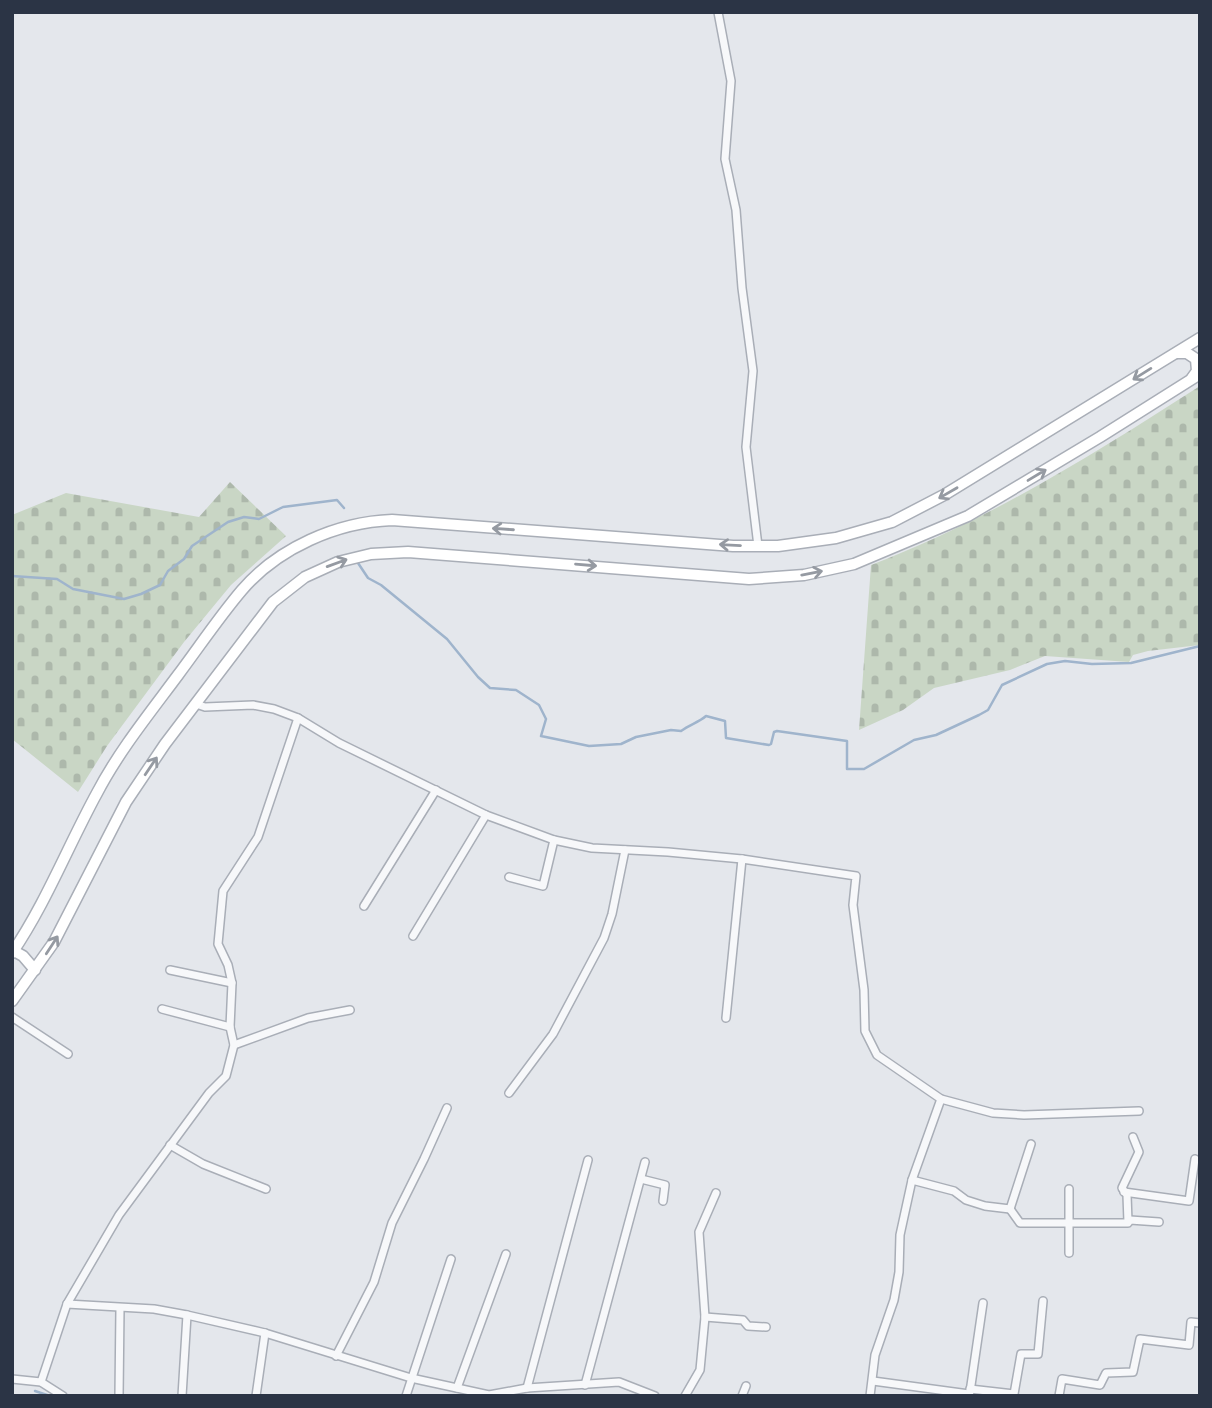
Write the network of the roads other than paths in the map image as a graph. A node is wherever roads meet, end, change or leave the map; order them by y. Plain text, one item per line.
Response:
1 (718, 12) edge
2 (1200, 338) edge
3 (1177, 352) junction
4 (1196, 376) edge
5 (758, 546) junction
6 (196, 704) junction
7 (298, 718) junction
8 (436, 790) junction
9 (486, 816) junction
10 (554, 840) junction
11 (625, 850) junction
12 (742, 859) junction
13 (509, 877) dead end
14 (364, 906) dead end
15 (413, 936) dead end
16 (13, 952) edge
17 (36, 970) junction
18 (170, 970) dead end
19 (232, 983) junction
20 (12, 1001) edge
21 (162, 1009) dead end
22 (350, 1010) dead end
23 (12, 1017) edge
24 (726, 1018) dead end
25 (230, 1027) junction
26 (234, 1045) junction
27 (68, 1054) dead end
28 (509, 1093) dead end
29 (941, 1099) junction
30 (447, 1108) dead end
31 (1139, 1111) dead end
32 (1133, 1137) dead end
33 (1031, 1144) dead end
34 (170, 1145) junction
35 (1195, 1159) dead end
36 (588, 1160) dead end
37 (645, 1162) dead end
38 (641, 1179) junction
39 (912, 1180) junction
40 (266, 1189) dead end
41 (1069, 1189) dead end
42 (1124, 1192) junction
43 (716, 1193) dead end
44 (663, 1201) dead end
45 (1010, 1209) junction
46 (1159, 1222) dead end
47 (1128, 1223) junction
48 (1069, 1225) junction
49 (1069, 1253) dead end
50 (506, 1254) dead end
51 (452, 1259) dead end
52 (1043, 1301) dead end
53 (983, 1303) dead end
54 (67, 1304) junction
55 (120, 1308) junction
56 (187, 1315) junction
57 (705, 1317) junction
58 (1200, 1323) edge
59 (766, 1327) dead end
60 (265, 1333) junction
61 (336, 1356) junction
62 (12, 1378) edge
63 (411, 1378) junction
64 (873, 1381) junction
65 (41, 1382) junction
66 (585, 1385) junction
67 (746, 1386) dead end
68 (527, 1388) junction
69 (458, 1391) edge
70 (969, 1393) edge
71 (489, 1395) edge
72 (63, 1396) edge
73 (119, 1396) edge
74 (182, 1396) edge
75 (256, 1396) edge
76 (406, 1396) edge
77 (655, 1396) edge
78 (685, 1396) edge
79 (742, 1396) edge
80 (870, 1396) edge
81 (1059, 1396) edge

1 - 5 street
2 - 3 street
3 - 4 street
3 -> 5 street
6 -> 4 street
5 -> 16 street
6 - 7 street
17 -> 6 street
7 - 8 street
7 - 19 street
8 - 9 street
8 - 14 street
9 - 10 street
9 - 15 street
10 - 11 street
10 - 13 street
11 - 12 street
11 - 28 street
12 - 24 street
12 - 29 street
16 - 17 street
17 - 20 street
18 - 19 street
19 - 25 street
21 - 25 street
22 - 26 street
23 - 27 street
25 - 26 street
26 - 34 street
29 - 31 street
29 - 39 street
30 - 61 street
32 - 42 street
33 - 45 street
34 - 40 street
34 - 54 street
35 - 42 street
36 - 68 street
37 - 38 street
38 - 44 street
38 - 66 street
39 - 45 street
39 - 64 street
41 - 48 street
42 - 47 street
43 - 57 street
45 - 48 street
46 - 47 street
47 - 48 street
48 - 49 street
50 - 69 street
51 - 63 street
52 - 70 street
53 - 70 street
54 - 55 street
54 - 65 street
55 - 56 street
55 - 73 street
56 - 60 street
56 - 74 street
57 - 59 street
57 - 78 street
58 - 81 street
60 - 61 street
60 - 75 street
61 - 63 street
62 - 65 street
63 - 69 street
63 - 76 street
64 - 70 street
64 - 80 street
65 - 72 street
66 - 68 street
66 - 77 street
67 - 79 street
68 - 71 street
69 - 71 street

